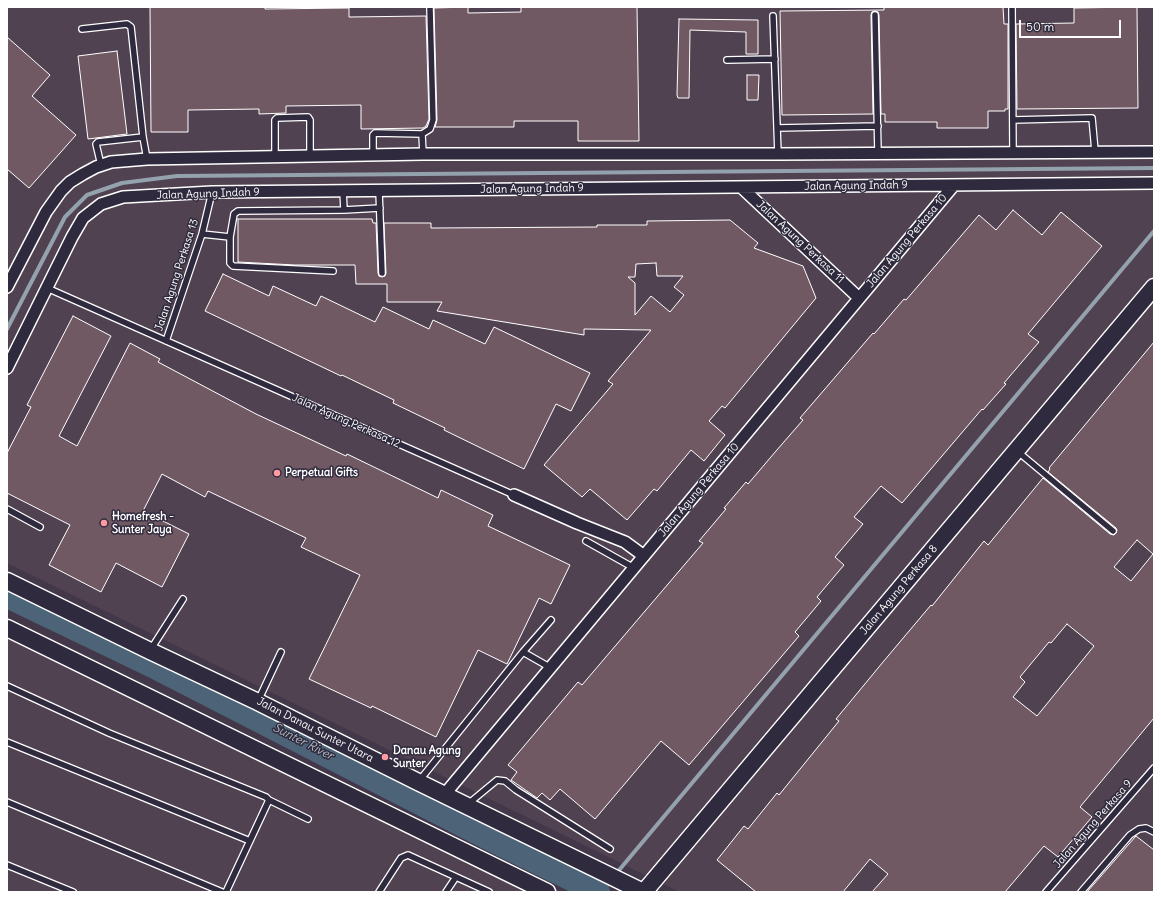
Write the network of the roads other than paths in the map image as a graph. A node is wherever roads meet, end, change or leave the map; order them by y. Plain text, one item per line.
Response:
1 (1012, 7) edge
2 (430, 8) dead end
3 (875, 14) dead end
4 (773, 16) dead end
5 (82, 30) dead end
6 (775, 59) junction
7 (727, 60) dead end
8 (1013, 120) junction
9 (878, 126) junction
10 (777, 128) junction
11 (422, 134) junction
12 (143, 137) junction
13 (1095, 151) junction
14 (1013, 152) junction
15 (1154, 152) edge
16 (878, 153) junction
17 (423, 154) junction
18 (778, 154) junction
19 (374, 155) junction
20 (275, 157) junction
21 (310, 157) junction
22 (147, 159) junction
23 (101, 165) junction
24 (1154, 183) edge
25 (954, 185) junction
26 (741, 187) junction
27 (343, 191) junction
28 (379, 191) junction
29 (212, 192) junction
30 (380, 208) junction
31 (344, 210) junction
32 (202, 234) junction
33 (230, 237) junction
34 (333, 271) dead end
35 (382, 273) dead end
36 (7, 286) edge
37 (1154, 287) edge
38 (47, 288) junction
39 (859, 298) junction
40 (166, 341) junction
41 (7, 368) edge
42 (1016, 451) junction
43 (514, 495) joint
44 (7, 509) edge
45 (40, 527) dead end
46 (1114, 531) dead end
47 (586, 541) dead end
48 (644, 556) junction
49 (634, 568) junction
50 (7, 581) edge
51 (183, 599) dead end
52 (551, 620) dead end
53 (7, 628) edge
54 (150, 651) junction
55 (281, 652) dead end
56 (522, 652) junction
57 (551, 668) junction
58 (7, 686) edge
59 (258, 702) junction
60 (7, 742) edge
61 (1154, 768) edge
62 (418, 782) junction
63 (444, 795) junction
64 (269, 800) junction
65 (7, 802) edge
66 (466, 806) junction
67 (308, 819) dead end
68 (1154, 832) edge
69 (250, 841) junction
70 (610, 849) dead end
71 (7, 865) edge
72 (456, 877) junction
73 (640, 891) edge
74 (73, 892) edge
75 (222, 892) edge
76 (226, 892) edge
77 (379, 892) edge
78 (446, 892) edge
79 (489, 892) edge
80 (547, 892) edge
81 (1046, 892) edge
82 (1081, 892) edge

1 - 8 lane
2 - 11 lane
3 - 9 lane
4 - 6 lane
5 - 12 lane
6 - 7 lane
6 - 10 lane
8 - 13 lane
8 - 14 lane
9 - 10 lane
9 - 16 lane
10 - 18 lane
11 - 17 lane
11 - 19 lane
12 - 22 lane
12 - 23 lane
13 - 14 street
13 - 15 street
14 - 16 street
16 - 18 street
17 - 18 street
17 - 19 street
19 - 21 street
20 - 21 street
20 - 21 lane
20 - 22 street
22 - 23 street
23 - 36 street
24 - 25 street, Jalan Agung Indah 9
25 - 26 street, Jalan Agung Indah 9
25 - 39 street, Jalan Agung Perkasa 10
26 - 28 street, Jalan Agung Indah 9
26 - 39 street, Jalan Agung Perkasa 11
27 - 28 street, Jalan Agung Indah 9
27 - 29 street, Jalan Agung Indah 9
27 - 31 lane
28 - 30 lane
29 - 32 lane, Jalan Agung Perkasa 13
29 - 38 street, Jalan Agung Indah 9
30 - 31 lane
30 - 35 lane
31 - 33 lane
32 - 33 lane
32 - 40 lane, Jalan Agung Perkasa 13
33 - 34 lane
37 - 42 main road, Jalan Agung Perkasa 8
38 - 40 lane, Jalan Agung Perkasa 12
38 - 41 street, Jalan Agung Indah 9
39 - 48 street, Jalan Agung Perkasa 10
40 - 43 lane, Jalan Agung Perkasa 12
42 - 46 lane
42 - 73 main road, Jalan Agung Perkasa 8
43 - 48 street, Jalan Agung Perkasa 12
44 - 45 lane
47 - 49 lane
48 - 49 street, Jalan Agung Perkasa 10
49 - 57 street, Jalan Agung Perkasa 10
50 - 54 main road, Jalan Danau Sunter Utara
51 - 54 lane
52 - 56 lane
53 - 80 main road
54 - 59 main road, Jalan Danau Sunter Utara
55 - 59 lane
56 - 57 lane
56 - 62 lane
57 - 63 street, Jalan Agung Perkasa 10
58 - 64 lane
59 - 62 main road, Jalan Danau Sunter Utara
60 - 69 lane
61 - 81 lane, Jalan Agung Perkasa 9
62 - 63 main road, Jalan Danau Sunter Utara
63 - 66 main road, Jalan Danau Sunter Utara
64 - 67 lane
64 - 69 lane
65 - 75 lane
66 - 70 lane
66 - 73 main road, Jalan Danau Sunter Utara
68 - 82 lane
69 - 76 lane
71 - 74 lane
72 - 77 lane
72 - 78 lane
72 - 79 lane

